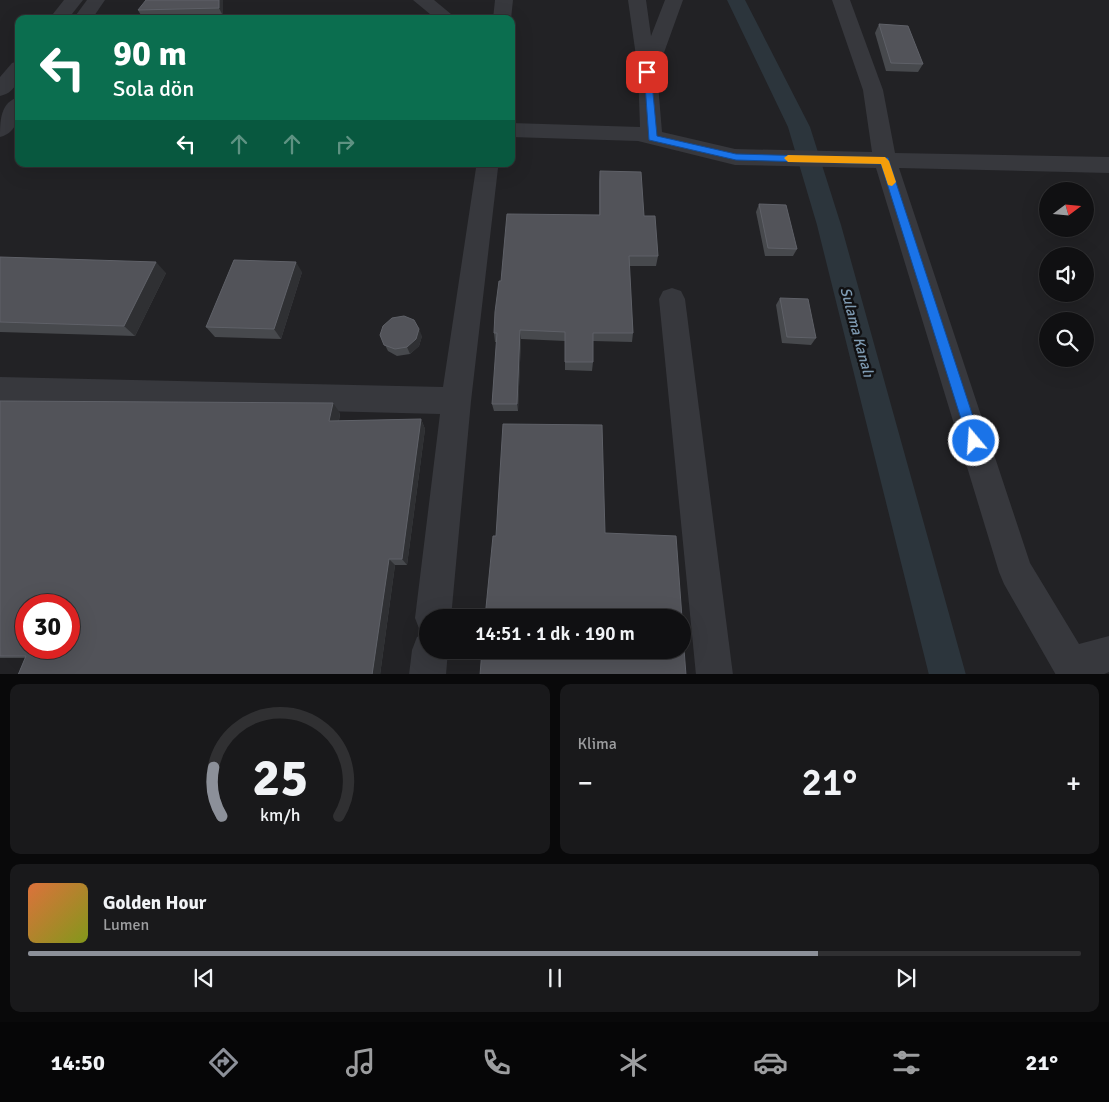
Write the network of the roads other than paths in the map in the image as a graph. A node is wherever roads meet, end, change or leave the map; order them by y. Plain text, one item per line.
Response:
1 (74, 0) edge
2 (96, 0) edge
3 (422, 0) edge
4 (504, 0) edge
5 (637, 0) edge
6 (674, 0) edge
7 (841, 0) edge
8 (61, 15) edge
9 (85, 15) edge
10 (443, 15) edge
11 (502, 15) edge
12 (15, 72) edge
13 (647, 72) junction
14 (0, 90) edge
15 (15, 110) edge
16 (6, 124) edge
17 (515, 130) edge
18 (652, 138) junction
19 (885, 161) junction
20 (1109, 165) edge
21 (487, 168) dead end
22 (672, 299) dead end
23 (0, 390) edge
24 (456, 401) junction
25 (434, 609) edge
26 (1109, 654) edge
27 (429, 659) edge
28 (1075, 670) edge
29 (427, 674) edge
30 (715, 674) edge

1 - 8 street
2 - 9 street
3 - 10 street
4 - 11 street
5 - 13 street
6 - 13 street
7 - 19 street
12 - 14 street
13 - 18 street
15 - 16 street
17 - 18 street
18 - 19 street
19 - 20 street
19 - 28 street
21 - 24 street
22 - 30 street
23 - 24 street
24 - 25 street
26 - 28 street
27 - 29 street

